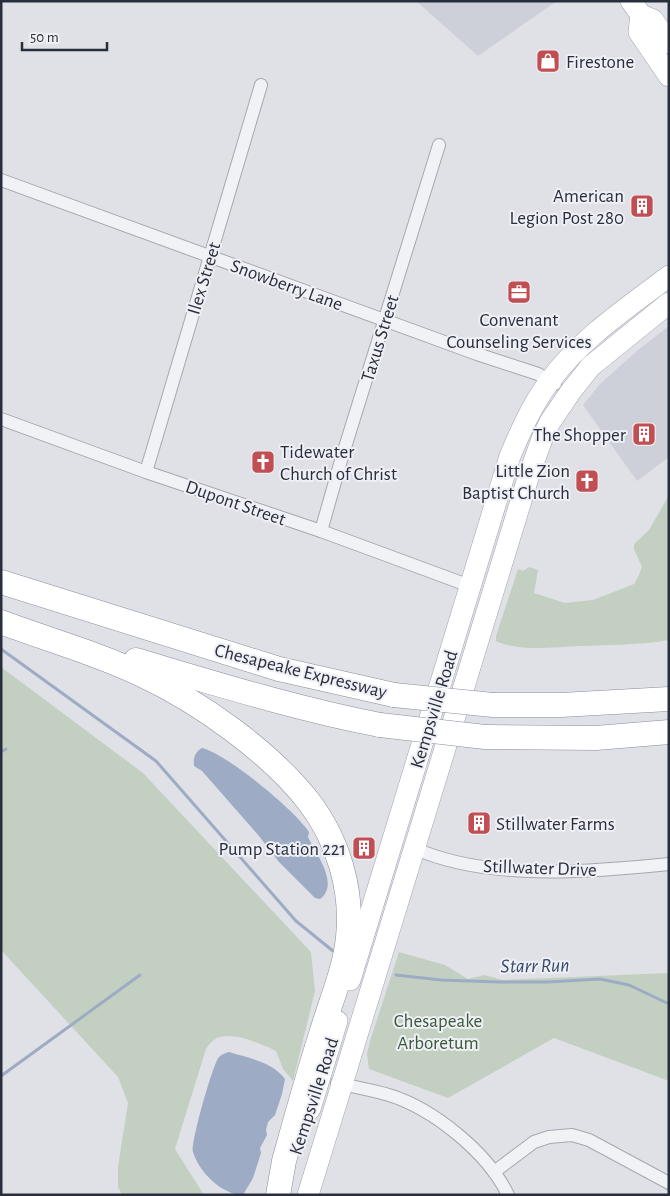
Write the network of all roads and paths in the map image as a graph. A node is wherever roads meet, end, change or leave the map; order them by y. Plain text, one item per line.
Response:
1 (636, 8) edge
2 (669, 43) edge
3 (669, 76) edge
4 (261, 85) dead end
5 (439, 145) dead end
6 (1, 180) edge
7 (210, 256) junction
8 (669, 276) edge
9 (669, 303) edge
10 (384, 319) junction
11 (550, 380) junction
12 (569, 393) junction
13 (1, 419) edge
14 (146, 472) junction
15 (321, 531) junction
16 (1, 582) edge
17 (470, 586) junction
18 (1, 617) edge
19 (1, 622) edge
20 (669, 699) edge
21 (669, 732) edge
22 (417, 761) junction
23 (414, 848) junction
24 (669, 864) edge
25 (320, 1079) junction
26 (342, 1084) junction
27 (494, 1172) junction
28 (669, 1183) edge
29 (280, 1195) edge
30 (308, 1195) edge
31 (508, 1195) edge

1 - 2 main road
1 - 3 main road
4 - 7 street, Ilex Street
5 - 10 street, Taxus Street
6 - 7 street, Snowberry Lane
7 - 10 street, Snowberry Lane
7 - 14 street, Ilex Street
8 - 11 main road, Kempsville Road
9 - 12 main road, Kempsville Road
10 - 11 street, Snowberry Lane
10 - 15 street, Taxus Street
11 - 12 street, Snowberry Lane
11 - 17 main road, Kempsville Road
12 - 23 main road, Kempsville Road
13 - 14 street, Dupont Street
14 - 15 street, Dupont Street
15 - 17 street, Dupont Street
16 - 20 highway, Chesapeake Expressway, bridge
17 - 22 main road, Kempsville Road
18 - 21 highway, Chesapeake Expressway, bridge
19 - 29 highway
22 - 23 main road
22 - 25 main road, Kempsville Road
23 - 24 street, Stillwater Drive
23 - 26 main road, Kempsville Road
25 - 26 street
25 - 29 main road, Kempsville Road
26 - 27 street
26 - 30 main road, Kempsville Road
27 - 28 street
27 - 31 street

